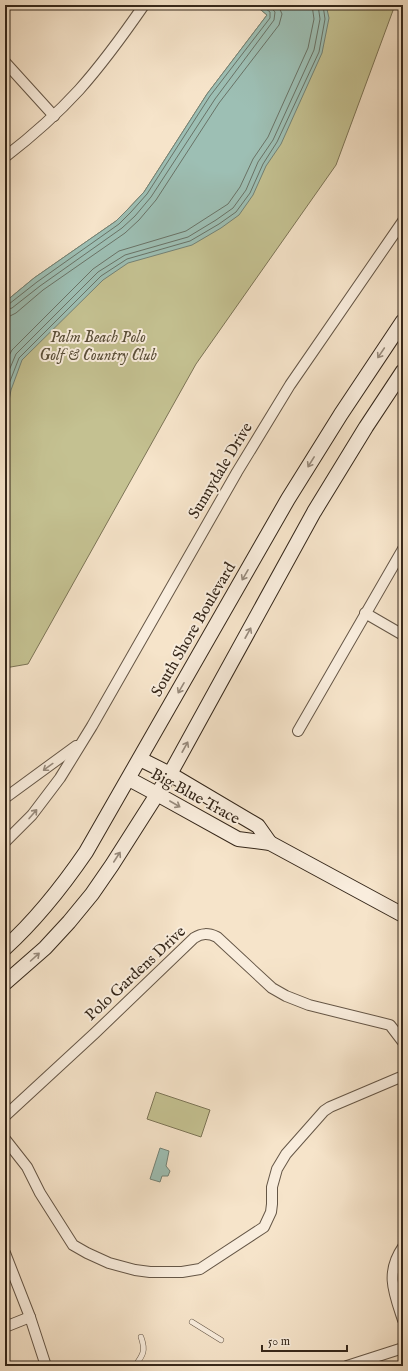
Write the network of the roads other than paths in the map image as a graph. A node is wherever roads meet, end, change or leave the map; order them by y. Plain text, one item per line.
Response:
1 (144, 5) edge
2 (5, 62) edge
3 (54, 116) junction
4 (5, 157) edge
5 (403, 221) edge
6 (403, 321) edge
7 (403, 371) edge
8 (403, 549) edge
9 (365, 613) junction
10 (403, 635) edge
11 (298, 731) dead end
12 (80, 744) junction
13 (140, 759) junction
14 (170, 774) junction
15 (129, 779) junction
16 (158, 794) junction
17 (5, 798) edge
18 (5, 842) edge
19 (270, 843) junction
20 (403, 915) edge
21 (5, 948) edge
22 (5, 983) edge
23 (403, 1042) edge
24 (403, 1076) edge
25 (5, 1116) edge
26 (5, 1139) edge
27 (403, 1248) edge
28 (5, 1253) edge
29 (30, 1317) junction
30 (403, 1320) edge
31 (192, 1322) dead end
32 (5, 1327) edge
33 (142, 1338) dead end
34 (221, 1340) dead end
35 (403, 1348) edge
36 (46, 1366) edge
37 (135, 1366) edge
38 (347, 1366) edge

1 - 3 street
2 - 3 street
3 - 4 street
5 - 12 street, Sunnydale Drive
6 -> 13 street, South Shore Boulevard
14 -> 7 street
8 - 9 street
9 - 10 street
9 - 11 street
12 -> 17 street, Sunnydale Drive
18 -> 12 street, Sunnydale Drive
13 - 14 street, Big Blue Trace
13 - 15 street, South Shore Boulevard
14 - 16 street
14 - 19 street, Big Blue Trace
15 - 16 street, Big Blue Trace
15 - 21 street, South Shore Boulevard
16 -> 19 street, Big Blue Trace
22 -> 16 street
19 - 20 street, Big Blue Trace
23 - 25 street, Polo Gardens Drive
24 - 26 street
27 - 30 street
28 - 29 street
29 - 32 street
29 - 36 street
31 - 34 lane
33 - 37 lane
35 - 38 street

